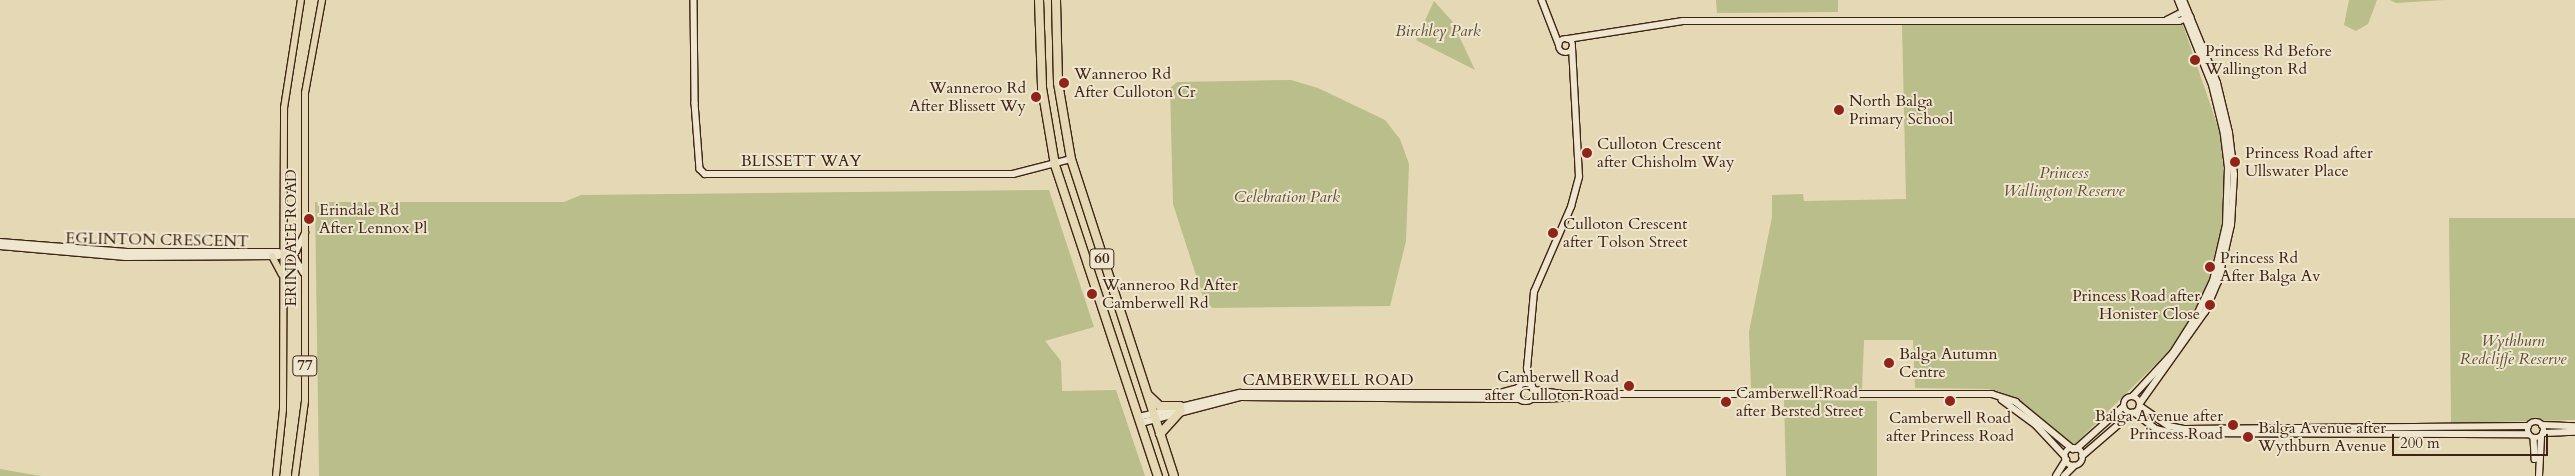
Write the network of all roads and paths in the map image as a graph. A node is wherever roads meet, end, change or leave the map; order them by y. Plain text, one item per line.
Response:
1 (301, 0) edge
2 (322, 0) edge
3 (694, 0) edge
4 (1039, 0) edge
5 (1056, 0) edge
6 (1542, 0) edge
7 (2178, 0) edge
8 (2183, 0) edge
9 (2185, 11) junction
10 (2188, 18) junction
11 (2167, 20) junction
12 (1556, 30) junction
13 (1567, 39) junction
14 (1587, 39) junction
15 (1559, 44) junction
16 (1573, 48) junction
17 (1564, 52) junction
18 (1570, 62) junction
19 (1071, 159) junction
20 (1055, 164) junction
21 (305, 232) junction
22 (0, 242) edge
23 (0, 246) edge
24 (284, 253) junction
25 (272, 256) junction
26 (305, 275) junction
27 (284, 281) junction
28 (2184, 343) junction
29 (1527, 369) junction
30 (1520, 387) junction
31 (1533, 388) junction
32 (1146, 394) junction
33 (2133, 396) junction
34 (1533, 399) junction
35 (1521, 400) junction
36 (2140, 405) junction
37 (2123, 407) junction
38 (1181, 409) junction
39 (2133, 413) junction
40 (1154, 416) junction
41 (1140, 420) junction
42 (2542, 425) junction
43 (2528, 426) junction
44 (2575, 426) edge
45 (2575, 432) edge
46 (1160, 434) junction
47 (2528, 434) junction
48 (2542, 435) junction
49 (2534, 438) junction
50 (2075, 449) junction
51 (2082, 456) junction
52 (2066, 458) junction
53 (2076, 465) junction
54 (276, 476) edge
55 (295, 476) edge
56 (1158, 476) edge
57 (1174, 476) edge
58 (2056, 476) edge
59 (2064, 476) edge
60 (2538, 476) edge

1 - 24 main road, ERINDALE ROAD / 77
2 - 21 main road, ERINDALE ROAD / 77
3 - 20 street, BLISSETT WAY
4 - 20 highway, 60
5 - 19 highway, 60
6 - 12 street
7 - 9 street
8 - 9 street
9 - 10 street
9 - 11 street
10 - 11 street
10 - 28 street
11 - 14 street
12 - 13 street
12 - 15 street
13 - 14 street
13 - 15 street
13 - 16 street
14 - 16 street
15 - 17 street
16 - 17 street
16 - 18 street
17 - 18 street
18 - 29 street
19 - 20 street, BLISSETT WAY
19 - 32 highway, 60
20 - 41 highway, 60
21 - 24 street, EGLINTON CRESCENT
21 - 26 main road, ERINDALE ROAD / 77
22 - 24 street, EGLINTON CRESCENT
23 - 25 street, EGLINTON CRESCENT
24 - 25 street, EGLINTON CRESCENT
24 - 26 street
24 - 27 main road, ERINDALE ROAD / 77
25 - 27 main road
26 - 55 main road, ERINDALE ROAD / 77
27 - 54 main road, ERINDALE ROAD / 77
28 - 33 street
28 - 36 street
29 - 30 street
29 - 31 street
30 - 31 street, CAMBERWELL ROAD
30 - 35 street
30 - 38 street, CAMBERWELL ROAD
31 - 34 street
31 - 50 street
32 - 38 highway
32 - 40 highway, 60
33 - 36 street
33 - 37 street
34 - 35 street, CAMBERWELL ROAD
34 - 52 street
35 - 38 street, CAMBERWELL ROAD
36 - 39 street
36 - 43 street
37 - 39 street
37 - 50 street
38 - 40 street, CAMBERWELL ROAD
38 - 46 highway
39 - 47 street
39 - 51 street
40 - 41 street, CAMBERWELL ROAD
40 - 46 highway, 60
41 - 56 highway, 60
42 - 43 street
42 - 44 street
42 - 48 street
43 - 47 street
45 - 48 street
46 - 57 highway, 60
47 - 49 street
48 - 49 street
48 - 60 street
49 - 60 street
50 - 51 street
50 - 52 street
51 - 53 street
52 - 53 street
52 - 58 street
53 - 59 street

